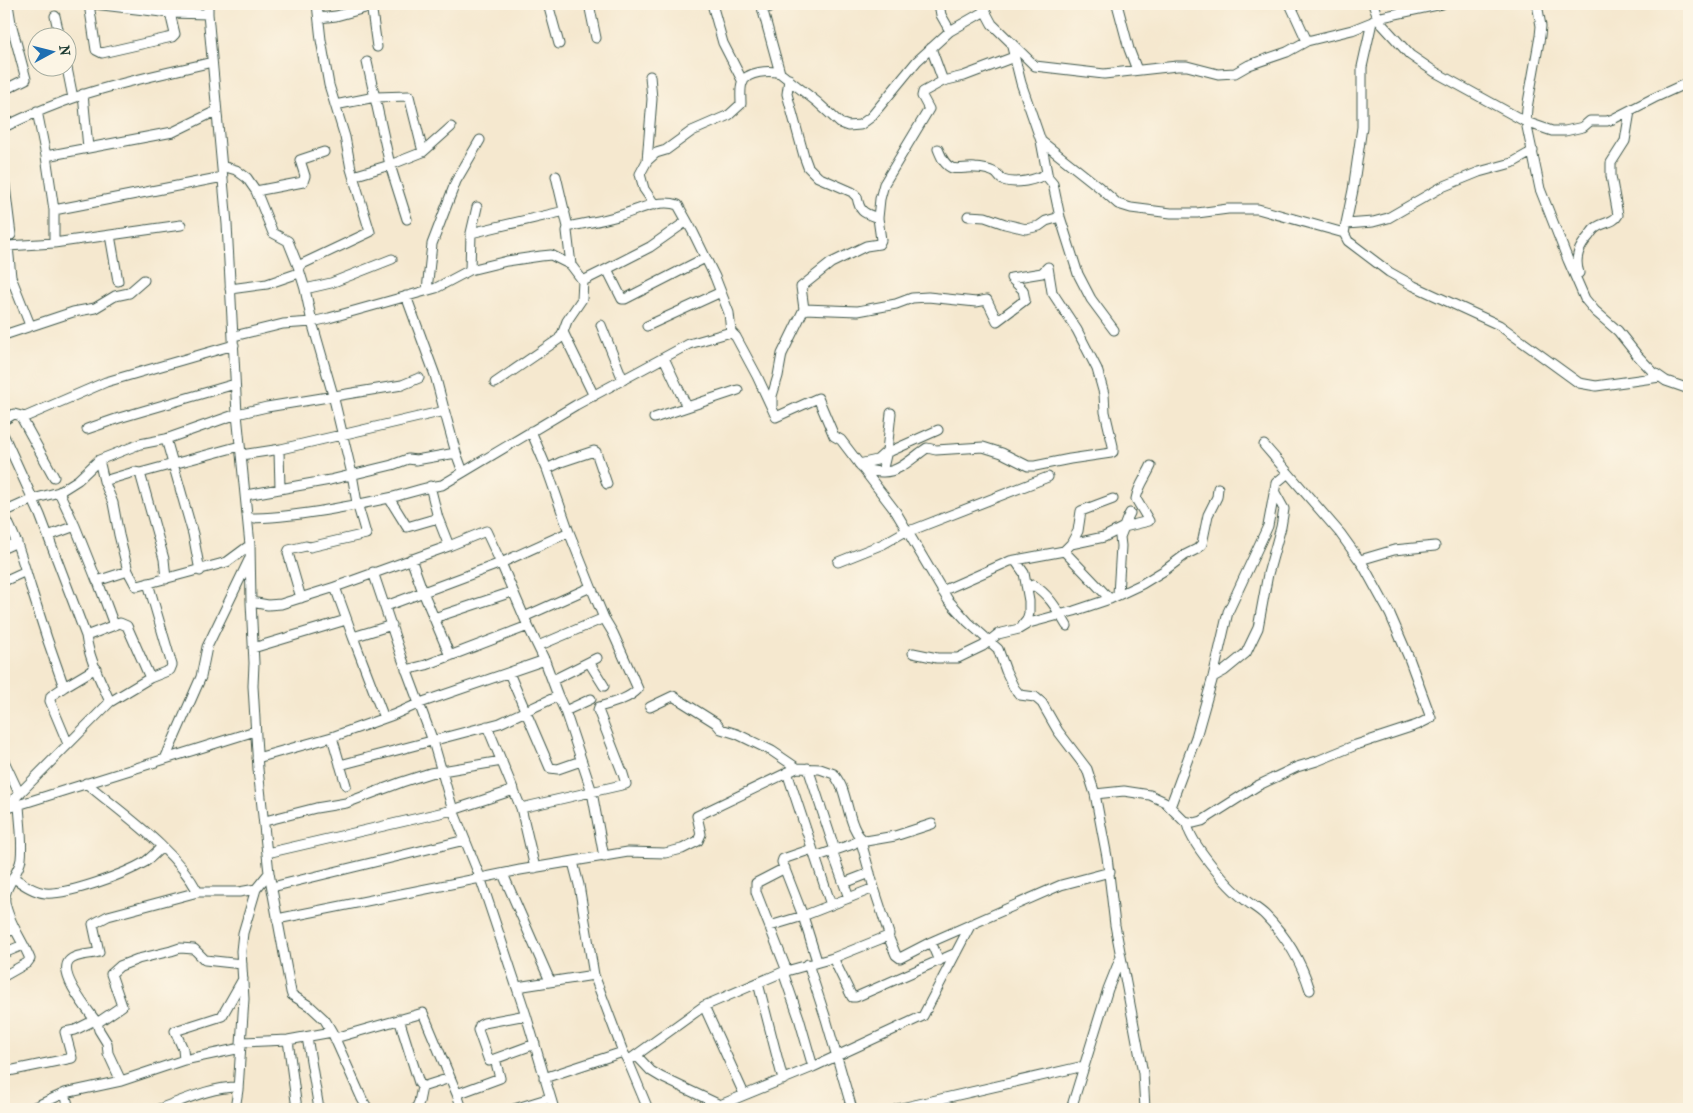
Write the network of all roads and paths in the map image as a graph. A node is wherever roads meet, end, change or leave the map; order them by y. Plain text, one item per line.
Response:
1 (8, 4) edge
2 (89, 4) edge
3 (94, 4) edge
4 (208, 4) edge
5 (317, 4) edge
6 (374, 4) edge
7 (548, 4) edge
8 (589, 4) edge
9 (712, 4) edge
10 (782, 4) edge
11 (939, 4) edge
12 (1117, 4) edge
13 (1290, 4) edge
14 (1373, 4) edge
15 (1442, 4) edge
16 (1537, 4) edge
17 (762, 6) edge
18 (983, 8) edge
19 (170, 13) junction
20 (208, 14) junction
21 (55, 16) dead end
22 (320, 18) junction
23 (1375, 20) junction
24 (58, 28) edge
25 (950, 31) junction
26 (596, 38) dead end
27 (1307, 41) junction
28 (1011, 43) junction
29 (559, 44) dead end
30 (377, 47) dead end
31 (931, 48) junction
32 (1014, 57) junction
33 (212, 62) junction
34 (367, 62) dead end
35 (1137, 70) junction
36 (780, 74) junction
37 (650, 76) dead end
38 (68, 78) edge
39 (789, 79) junction
40 (943, 81) junction
41 (742, 82) junction
42 (1689, 82) edge
43 (4, 90) edge
44 (83, 94) junction
45 (374, 97) junction
46 (73, 98) junction
47 (335, 105) junction
48 (37, 111) junction
49 (216, 111) junction
50 (1630, 111) junction
51 (1526, 122) junction
52 (451, 126) dead end
53 (4, 127) edge
54 (480, 140) dead end
55 (1041, 141) junction
56 (88, 148) junction
57 (938, 150) dead end
58 (324, 152) dead end
59 (423, 152) junction
60 (1533, 152) junction
61 (46, 156) junction
62 (647, 161) junction
63 (390, 165) junction
64 (222, 166) junction
65 (1048, 173) junction
66 (353, 176) junction
67 (556, 176) dead end
68 (223, 177) junction
69 (4, 178) edge
70 (256, 191) junction
71 (655, 205) junction
72 (477, 208) dead end
73 (54, 210) junction
74 (565, 211) junction
75 (968, 216) dead end
76 (1060, 216) junction
77 (878, 218) junction
78 (406, 219) dead end
79 (687, 221) junction
80 (181, 225) dead end
81 (568, 227) junction
82 (1345, 228) junction
83 (11, 234) dead end
84 (471, 234) junction
85 (110, 236) junction
86 (54, 243) junction
87 (6, 247) edge
88 (392, 258) dead end
89 (706, 258) junction
90 (571, 265) junction
91 (607, 269) junction
92 (298, 270) junction
93 (470, 270) junction
94 (1579, 273) dead end
95 (8, 278) edge
96 (144, 280) dead end
97 (118, 281) dead end
98 (583, 281) junction
99 (305, 288) junction
100 (230, 289) junction
101 (427, 290) junction
102 (721, 292) junction
103 (406, 296) junction
104 (804, 309) junction
105 (312, 322) junction
106 (30, 325) junction
107 (601, 325) dead end
108 (647, 326) dead end
109 (1114, 330) dead end
110 (563, 332) junction
111 (732, 332) junction
112 (4, 335) edge
113 (234, 340) junction
114 (664, 358) junction
115 (1660, 377) junction
116 (419, 378) dead end
117 (623, 380) junction
118 (495, 383) dead end
119 (236, 384) junction
120 (1689, 389) edge
121 (738, 390) dead end
122 (333, 395) junction
123 (594, 396) junction
124 (687, 407) junction
125 (773, 412) junction
126 (891, 412) dead end
127 (445, 413) junction
128 (237, 414) junction
129 (22, 417) junction
130 (654, 418) dead end
131 (4, 420) edge
132 (87, 429) dead end
133 (938, 430) dead end
134 (531, 431) junction
135 (343, 435) junction
136 (4, 436) edge
137 (166, 439) junction
138 (1264, 445) dead end
139 (281, 449) junction
140 (241, 451) junction
141 (887, 451) junction
142 (456, 453) junction
143 (99, 460) junction
144 (173, 463) junction
145 (860, 466) junction
146 (1151, 466) dead end
147 (547, 469) junction
148 (463, 472) junction
149 (882, 472) junction
150 (1288, 473) junction
151 (140, 474) junction
152 (352, 474) junction
153 (54, 477) dead end
154 (1048, 477) dead end
155 (104, 481) junction
156 (607, 484) dead end
157 (430, 486) junction
158 (280, 488) junction
159 (1218, 488) dead end
160 (1274, 491) junction
161 (59, 492) junction
162 (246, 495) junction
163 (389, 498) junction
164 (33, 499) junction
165 (1113, 499) dead end
166 (357, 503) junction
167 (1130, 513) dead end
168 (4, 514) edge
169 (248, 518) junction
170 (438, 518) junction
171 (75, 526) junction
172 (1124, 527) junction
173 (906, 530) junction
174 (569, 532) junction
175 (48, 536) junction
176 (17, 542) junction
177 (250, 545) junction
178 (449, 546) junction
179 (1435, 546) dead end
180 (4, 548) edge
181 (1068, 548) junction
182 (250, 558) junction
183 (412, 559) junction
184 (1016, 560) junction
185 (1360, 560) junction
186 (501, 562) junction
187 (838, 562) dead end
188 (200, 570) junction
189 (26, 571) junction
190 (128, 571) junction
191 (373, 572) junction
192 (97, 579) junction
193 (166, 579) junction
194 (4, 581) edge
195 (148, 583) junction
196 (1026, 585) junction
197 (335, 587) junction
198 (590, 587) junction
199 (942, 590) junction
200 (423, 592) junction
201 (512, 592) junction
202 (1118, 594) junction
203 (301, 598) junction
204 (1110, 599) junction
205 (250, 602) junction
206 (386, 606) junction
207 (1060, 614) junction
208 (524, 617) junction
209 (434, 618) junction
210 (604, 618) junction
211 (346, 620) junction
212 (114, 625) junction
213 (392, 625) junction
214 (528, 626) junction
215 (1067, 626) dead end
216 (1022, 627) junction
217 (86, 636) junction
218 (353, 637) junction
219 (989, 641) junction
220 (538, 646) junction
221 (253, 648) junction
222 (913, 653) dead end
223 (450, 656) junction
224 (545, 660) junction
225 (96, 668) junction
226 (406, 670) junction
227 (509, 673) junction
228 (1212, 677) junction
229 (150, 678) junction
230 (553, 680) junction
231 (604, 686) dead end
232 (64, 687) junction
233 (558, 696) junction
234 (592, 699) dead end
235 (110, 702) junction
236 (420, 703) junction
237 (650, 707) dead end
238 (565, 711) junction
239 (524, 712) junction
240 (384, 718) junction
241 (487, 726) junction
242 (256, 730) junction
243 (332, 737) junction
244 (433, 741) junction
245 (68, 744) junction
246 (257, 758) junction
247 (164, 759) junction
248 (4, 761) edge
249 (502, 761) junction
250 (581, 761) junction
251 (340, 765) junction
252 (797, 768) junction
253 (808, 768) junction
254 (441, 771) junction
255 (787, 772) junction
256 (86, 783) junction
257 (346, 785) dead end
258 (514, 790) junction
259 (592, 792) junction
260 (19, 793) junction
261 (1095, 794) junction
262 (19, 805) junction
263 (1170, 807) junction
264 (521, 808) junction
265 (4, 809) edge
266 (453, 810) junction
267 (265, 821) junction
268 (1187, 823) junction
269 (932, 824) dead end
270 (860, 838) junction
271 (465, 840) junction
272 (162, 847) junction
273 (833, 851) junction
274 (267, 853) junction
275 (814, 853) junction
276 (604, 857) junction
277 (573, 862) junction
278 (535, 868) junction
279 (785, 868) junction
280 (1110, 872) junction
281 (269, 873) junction
282 (870, 873) junction
283 (503, 874) junction
284 (480, 877) junction
285 (14, 878) junction
286 (844, 883) junction
287 (272, 887) junction
288 (874, 888) junction
289 (256, 890) junction
290 (198, 892) junction
291 (849, 898) junction
292 (831, 905) junction
293 (803, 916) junction
294 (277, 918) junction
295 (971, 924) junction
296 (770, 926) junction
297 (15, 929) junction
298 (4, 933) edge
299 (888, 936) junction
300 (931, 942) junction
301 (23, 945) junction
302 (4, 953) edge
303 (956, 953) junction
304 (833, 958) junction
305 (1120, 958) junction
306 (939, 961) junction
307 (813, 963) junction
308 (242, 964) junction
309 (785, 971) junction
310 (4, 976) edge
311 (594, 976) junction
312 (243, 979) junction
313 (550, 981) junction
314 (758, 982) junction
315 (517, 987) junction
316 (1310, 990) dead end
317 (704, 1006) junction
318 (526, 1015) junction
319 (399, 1019) junction
320 (333, 1035) junction
321 (306, 1037) junction
322 (288, 1040) junction
323 (535, 1044) junction
324 (241, 1045) junction
325 (622, 1052) junction
326 (836, 1056) junction
327 (632, 1058) junction
328 (495, 1059) junction
329 (184, 1060) junction
330 (1084, 1066) junction
331 (813, 1067) junction
332 (4, 1072) edge
333 (450, 1078) junction
334 (544, 1078) junction
335 (783, 1080) junction
336 (121, 1081) junction
337 (238, 1087) junction
338 (422, 1087) junction
339 (65, 1093) junction
340 (457, 1094) junction
341 (744, 1094) junction
342 (186, 1100) junction
343 (552, 1103) edge
344 (721, 1107) edge
345 (30, 1109) edge
346 (69, 1109) edge
347 (159, 1109) edge
348 (189, 1109) edge
349 (235, 1109) edge
350 (297, 1109) edge
351 (319, 1109) edge
352 (368, 1109) edge
353 (416, 1109) edge
354 (462, 1109) edge
355 (514, 1109) edge
356 (546, 1109) edge
357 (648, 1109) edge
358 (852, 1109) edge
359 (897, 1109) edge
360 (1071, 1109) edge
361 (1145, 1109) edge

1 - 43 street
2 - 19 street
3 - 19 street
4 - 20 street
5 - 22 street
6 - 22 street
6 - 30 street
7 - 29 street
8 - 26 street
9 - 41 street
10 - 17 street
11 - 25 street
12 - 35 street
13 - 27 street
14 - 23 street
15 - 23 street
16 - 51 street
17 - 36 street
18 - 25 street
18 - 28 street
19 - 20 street
20 - 33 street
21 - 24 street
22 - 47 street
23 - 27 street
23 - 51 street
23 - 82 street
25 - 31 street
27 - 35 street
28 - 32 street
28 - 35 street
31 - 39 street
31 - 40 street
32 - 40 street
32 - 55 street
33 - 44 street
33 - 49 street
34 - 45 street
36 - 39 street
36 - 41 street
37 - 62 street
38 - 46 street
39 - 77 street
40 - 77 street
41 - 62 street
42 - 50 street
44 - 46 street
44 - 56 street
45 - 47 street
45 - 59 street
45 - 63 street
46 - 48 street
47 - 66 street
48 - 53 street
48 - 61 street
49 - 56 street
49 - 64 street
50 - 51 street
50 - 94 street
51 - 60 street
52 - 59 street
54 - 101 street
55 - 65 street
55 - 82 street
56 - 61 street
57 - 65 street
58 - 70 street
59 - 63 street
60 - 82 street
60 - 115 street
61 - 73 street
62 - 71 street
63 - 66 street
63 - 78 street
64 - 68 street
64 - 70 street
65 - 76 street
66 - 92 street
67 - 74 street
68 - 73 street
68 - 100 street
69 - 83 street
70 - 92 street
71 - 79 street
71 - 81 street
72 - 84 street
73 - 86 street
74 - 81 street
74 - 84 street
75 - 76 street
76 - 109 street
77 - 104 street
79 - 89 street
79 - 91 street
80 - 85 street
81 - 90 street
82 - 115 street
84 - 93 street
85 - 86 street
85 - 97 street
86 - 87 street
87 - 95 street
88 - 99 street
89 - 91 street
89 - 102 street
90 - 93 street
90 - 98 street
91 - 98 street
92 - 99 street
92 - 100 street
93 - 101 street
95 - 106 street
96 - 106 street
98 - 110 street
99 - 105 street
100 - 113 street
101 - 103 street
102 - 108 street
102 - 111 street
103 - 105 street
103 - 127 street
104 - 125 street
104 - 149 street
105 - 113 street
105 - 122 street
106 - 112 street
107 - 117 street
110 - 118 street
110 - 123 street
111 - 114 street
111 - 125 street
113 - 119 street
113 - 129 street
114 - 117 street
114 - 124 street
115 - 120 street
116 - 122 street
117 - 123 street
119 - 128 street
119 - 132 street
121 - 124 street
122 - 128 street
122 - 135 street
123 - 134 street
124 - 130 street
125 - 145 street
126 - 141 street
127 - 135 street
127 - 142 street
128 - 137 street
128 - 140 street
129 - 131 street
129 - 153 street
133 - 141 street
134 - 147 street
134 - 148 street
135 - 139 street
135 - 152 street
136 - 164 street
137 - 143 street
137 - 144 street
138 - 150 street
139 - 140 street
139 - 158 street
140 - 144 street
140 - 162 street
141 - 145 street
141 - 149 street
142 - 148 street
142 - 152 street
143 - 155 street
143 - 161 street
144 - 151 street
144 - 188 street
145 - 149 street
145 - 173 street
146 - 172 street
147 - 156 street
147 - 174 street
148 - 157 street
150 - 160 street
150 - 185 street
151 - 155 street
151 - 193 street
152 - 158 street
152 - 166 street
154 - 173 street
155 - 190 street
157 - 163 street
157 - 170 street
158 - 162 street
159 - 202 street
160 - 228 street
160 - 228 street
161 - 164 street
161 - 171 street
162 - 169 street
163 - 166 street
163 - 170 street
164 - 168 street
164 - 175 street
165 - 181 street
166 - 169 street
166 - 203 street
167 - 172 street
168 - 176 street
169 - 177 street
170 - 178 street
171 - 175 street
171 - 192 street
172 - 181 street
172 - 202 street
173 - 187 street
173 - 199 street
174 - 186 street
174 - 198 street
175 - 217 street
176 - 180 street
176 - 189 street
177 - 182 street
177 - 188 street
178 - 183 street
178 - 186 street
179 - 185 street
181 - 184 street
181 - 204 street
182 - 205 street
182 - 247 street
183 - 191 street
183 - 200 street
184 - 196 street
184 - 199 street
185 - 268 street
186 - 200 street
186 - 201 street
188 - 193 street
189 - 194 street
189 - 232 street
190 - 192 street
190 - 195 street
191 - 197 street
191 - 206 street
192 - 212 street
193 - 195 street
195 - 229 street
196 - 207 street
196 - 216 street
197 - 203 street
197 - 211 street
198 - 208 street
198 - 210 street
199 - 219 street
200 - 206 street
200 - 209 street
201 - 208 street
201 - 209 street
202 - 204 street
203 - 205 street
204 - 207 street
205 - 221 street
206 - 213 street
207 - 215 street
207 - 216 street
208 - 214 street
209 - 223 street
210 - 220 street
210 - 259 street
211 - 218 street
211 - 221 street
212 - 217 street
212 - 229 street
213 - 218 street
213 - 226 street
214 - 220 street
214 - 223 street
216 - 219 street
217 - 225 street
218 - 240 street
219 - 222 street
219 - 261 street
220 - 224 street
221 - 242 street
223 - 226 street
224 - 227 street
224 - 230 street
225 - 232 street
225 - 235 street
226 - 236 street
227 - 236 street
227 - 239 street
228 - 263 street
229 - 235 street
230 - 231 street
230 - 233 street
232 - 245 street
233 - 238 street
233 - 239 street
234 - 238 street
235 - 245 street
236 - 240 street
236 - 244 street
237 - 252 street
238 - 250 street
239 - 241 street
239 - 250 street
240 - 243 street
241 - 244 street
241 - 249 street
242 - 246 street
242 - 247 street
243 - 246 street
243 - 251 street
244 - 251 street
244 - 254 street
245 - 260 street
246 - 267 street
247 - 256 street
248 - 260 street
249 - 254 street
249 - 258 street
250 - 259 street
251 - 257 street
252 - 253 street
252 - 255 street
253 - 270 street
253 - 273 street
254 - 266 street
254 - 267 street
255 - 275 street
255 - 276 street
256 - 262 street
256 - 272 street
258 - 264 street
258 - 266 street
259 - 264 street
259 - 276 street
260 - 265 street
261 - 263 street
261 - 280 street
262 - 265 street
262 - 285 street
263 - 268 street
264 - 278 street
266 - 271 street
266 - 274 street
267 - 274 street
268 - 316 street
269 - 270 street
270 - 273 street
270 - 282 street
271 - 284 street
271 - 287 street
272 - 285 street
272 - 290 street
273 - 275 street
273 - 286 street
274 - 281 street
275 - 279 street
275 - 292 street
276 - 277 street
277 - 278 street
277 - 311 street
278 - 283 street
279 - 293 street
279 - 296 street
280 - 295 street
280 - 305 street
281 - 287 street
281 - 289 street
282 - 286 street
282 - 288 street
283 - 284 street
283 - 313 street
284 - 294 street
284 - 315 street
285 - 297 street
286 - 291 street
287 - 294 street
288 - 291 street
288 - 299 street
289 - 290 street
289 - 308 street
290 - 332 street
291 - 292 street
292 - 293 street
293 - 296 street
293 - 307 street
294 - 320 street
295 - 300 street
295 - 303 street
296 - 309 street
297 - 298 street
297 - 301 street
299 - 300 street
299 - 304 street
300 - 306 street
301 - 302 street
301 - 310 street
303 - 306 street
303 - 326 street
304 - 306 street
304 - 307 street
305 - 330 street
305 - 361 street
307 - 309 street
307 - 326 street
308 - 312 street
308 - 336 street
309 - 314 street
309 - 331 street
311 - 313 street
311 - 325 street
312 - 324 street
312 - 329 street
313 - 315 street
314 - 317 street
314 - 335 street
315 - 318 street
317 - 327 street
317 - 341 street
318 - 323 street
318 - 328 street
319 - 320 street
319 - 333 street
319 - 338 street
320 - 321 street
320 - 352 street
321 - 322 street
321 - 351 street
322 - 324 street
322 - 350 street
323 - 328 street
323 - 334 street
324 - 329 street
324 - 337 street
325 - 327 street
325 - 334 street
326 - 331 street
326 - 358 street
327 - 344 street
327 - 357 street
328 - 340 street
329 - 336 street
330 - 359 street
330 - 360 street
331 - 335 street
333 - 338 street
333 - 340 street
334 - 343 street
335 - 341 street
336 - 339 street
337 - 342 street
337 - 349 street
338 - 353 street
339 - 345 street
339 - 346 street
340 - 354 street
341 - 344 street
342 - 347 street
342 - 348 street
343 - 355 street
343 - 356 street

